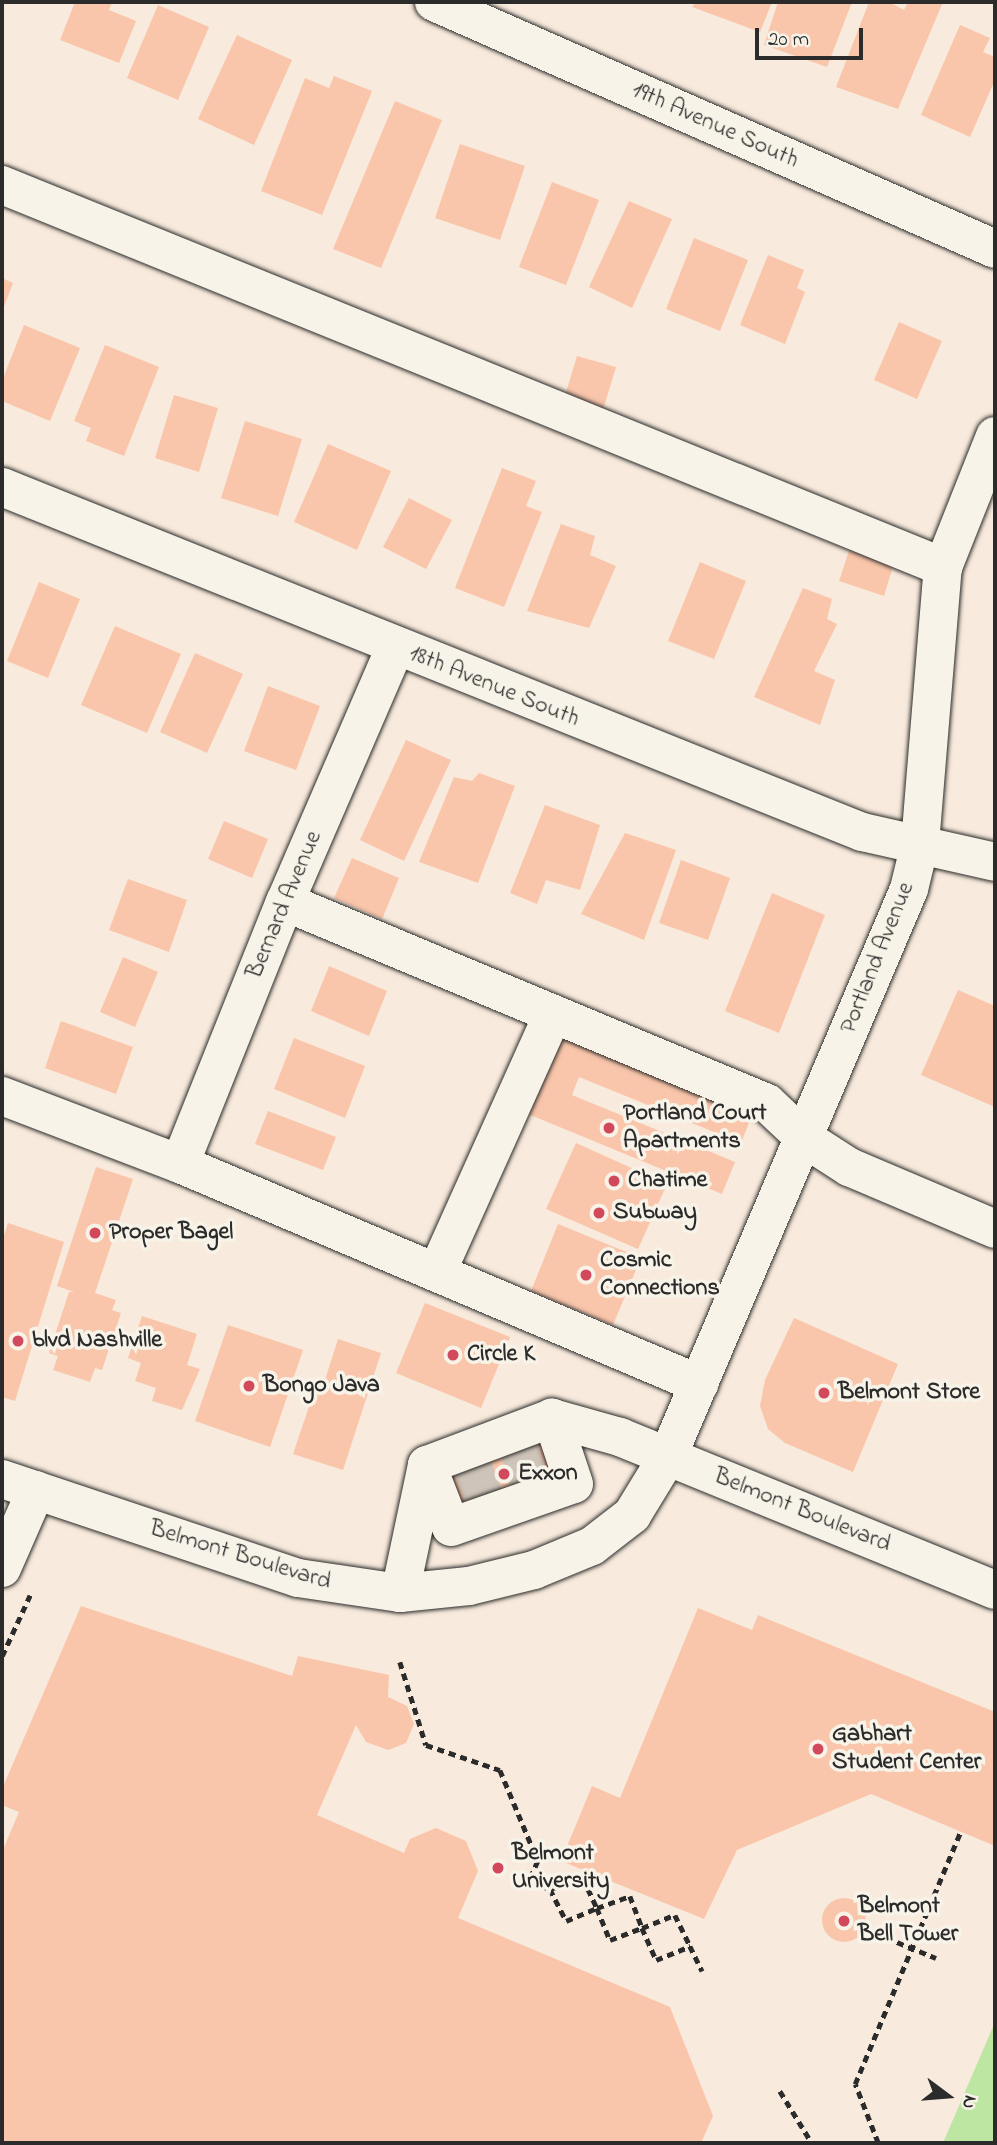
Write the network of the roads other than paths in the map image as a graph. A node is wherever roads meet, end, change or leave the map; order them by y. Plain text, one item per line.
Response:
1 (434, 2) edge
2 (2, 185) edge
3 (995, 249) edge
4 (995, 436) edge
5 (987, 481) edge
6 (2, 487) edge
7 (943, 567) junction
8 (395, 648) junction
9 (920, 844) junction
10 (995, 862) edge
11 (285, 902) junction
12 (553, 1014) junction
13 (2, 1096) edge
14 (804, 1138) junction
15 (180, 1164) junction
16 (995, 1229) edge
17 (437, 1272) junction
18 (699, 1384) junction
19 (552, 1418) junction
20 (668, 1456) junction
21 (427, 1465) junction
22 (19, 1485) edge
23 (19, 1575) edge
24 (995, 1590) edge
25 (400, 1593) junction

1 - 3 street, 19th Avenue South
2 - 7 street
4 - 5 street, Portland Avenue
5 - 7 street, Portland Avenue
6 - 8 street, 18th Avenue South
7 - 9 street, Portland Avenue
8 - 9 street, 18th Avenue South
8 - 11 street, Bernard Avenue
9 - 10 street, 18th Avenue South
9 - 14 street, Portland Avenue
11 - 12 street
11 - 15 street, Bernard Avenue
12 - 14 street
12 - 17 street
13 - 15 street
14 - 16 street
14 - 18 street, Portland Avenue
15 - 17 street
17 - 18 street
18 - 20 street, Portland Avenue
19 - 20 street
19 - 21 street
19 - 21 street
20 - 24 street, Belmont Boulevard
20 - 25 street, Belmont Boulevard
21 - 25 street
22 - 23 street
22 - 25 street, Belmont Boulevard

